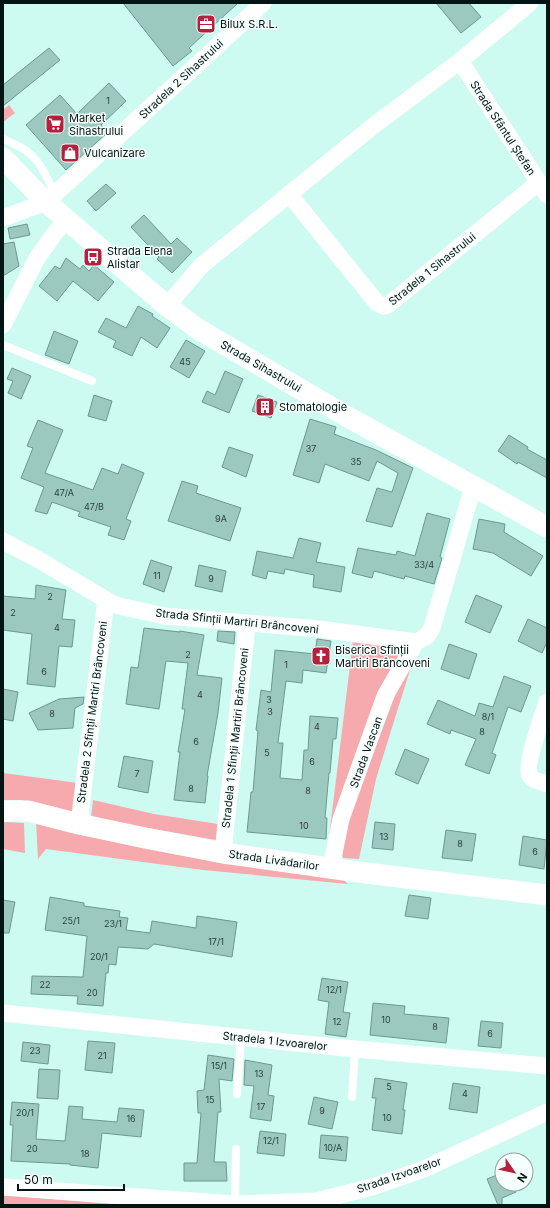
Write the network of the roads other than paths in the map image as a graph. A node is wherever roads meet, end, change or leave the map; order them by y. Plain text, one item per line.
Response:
1 (263, 3) edge
2 (530, 3) edge
3 (460, 61) junction
4 (3, 139) edge
5 (3, 158) edge
6 (543, 189) edge
7 (289, 194) junction
8 (50, 198) junction
9 (3, 218) edge
10 (66, 220) junction
11 (167, 306) junction
12 (3, 325) edge
13 (3, 344) edge
14 (92, 381) dead end
15 (473, 487) junction
16 (547, 527) edge
17 (3, 541) edge
18 (106, 600) junction
19 (247, 624) junction
20 (416, 642) junction
21 (547, 702) edge
22 (547, 784) edge
23 (3, 810) edge
24 (79, 824) junction
25 (223, 853) junction
26 (331, 868) junction
27 (547, 895) edge
28 (3, 1013) edge
29 (241, 1037) junction
30 (355, 1049) junction
31 (547, 1066) edge
32 (237, 1094) dead end
33 (352, 1097) dead end
34 (547, 1112) edge
35 (236, 1149) dead end
36 (3, 1187) edge
37 (235, 1204) edge

1 - 8 street, Stradela 2 Sihastrului
2 - 3 street
3 - 6 street, Strada Sfântul Ștefan
3 - 7 street
4 - 8 lane
5 - 8 street, Strada Sihastrului
6 - 7 street, Stradela 1 Sihastrului
7 - 11 street
8 - 9 street
8 - 10 street, Strada Sihastrului
10 - 11 street, Strada Sihastrului
10 - 12 street
11 - 15 street, Strada Sihastrului
13 - 14 lane
15 - 16 street, Strada Sihastrului
15 - 20 street
17 - 18 street, Strada Sfinții Martiri Brâncoveni
18 - 19 street, Strada Sfinții Martiri Brâncoveni
18 - 24 street, Stradela 2 Sfinții Martiri Brâncoveni
19 - 20 street, Strada Sfinții Martiri Brâncoveni
19 - 25 street, Stradela 1 Sfinții Martiri Brâncoveni
20 - 26 street, Strada Vascan
21 - 22 street
23 - 24 street, Strada Livădarilor
24 - 25 street, Strada Livădarilor
25 - 26 street, Strada Livădarilor
26 - 27 street, Strada Livădarilor
28 - 29 street, Stradela 1 Izvoarelor
29 - 30 street, Stradela 1 Izvoarelor
29 - 32 lane
30 - 31 street, Stradela 1 Izvoarelor
30 - 33 lane
34 - 37 street, Strada Izvoarelor
35 - 37 lane
36 - 37 street, Strada Izvoarelor

